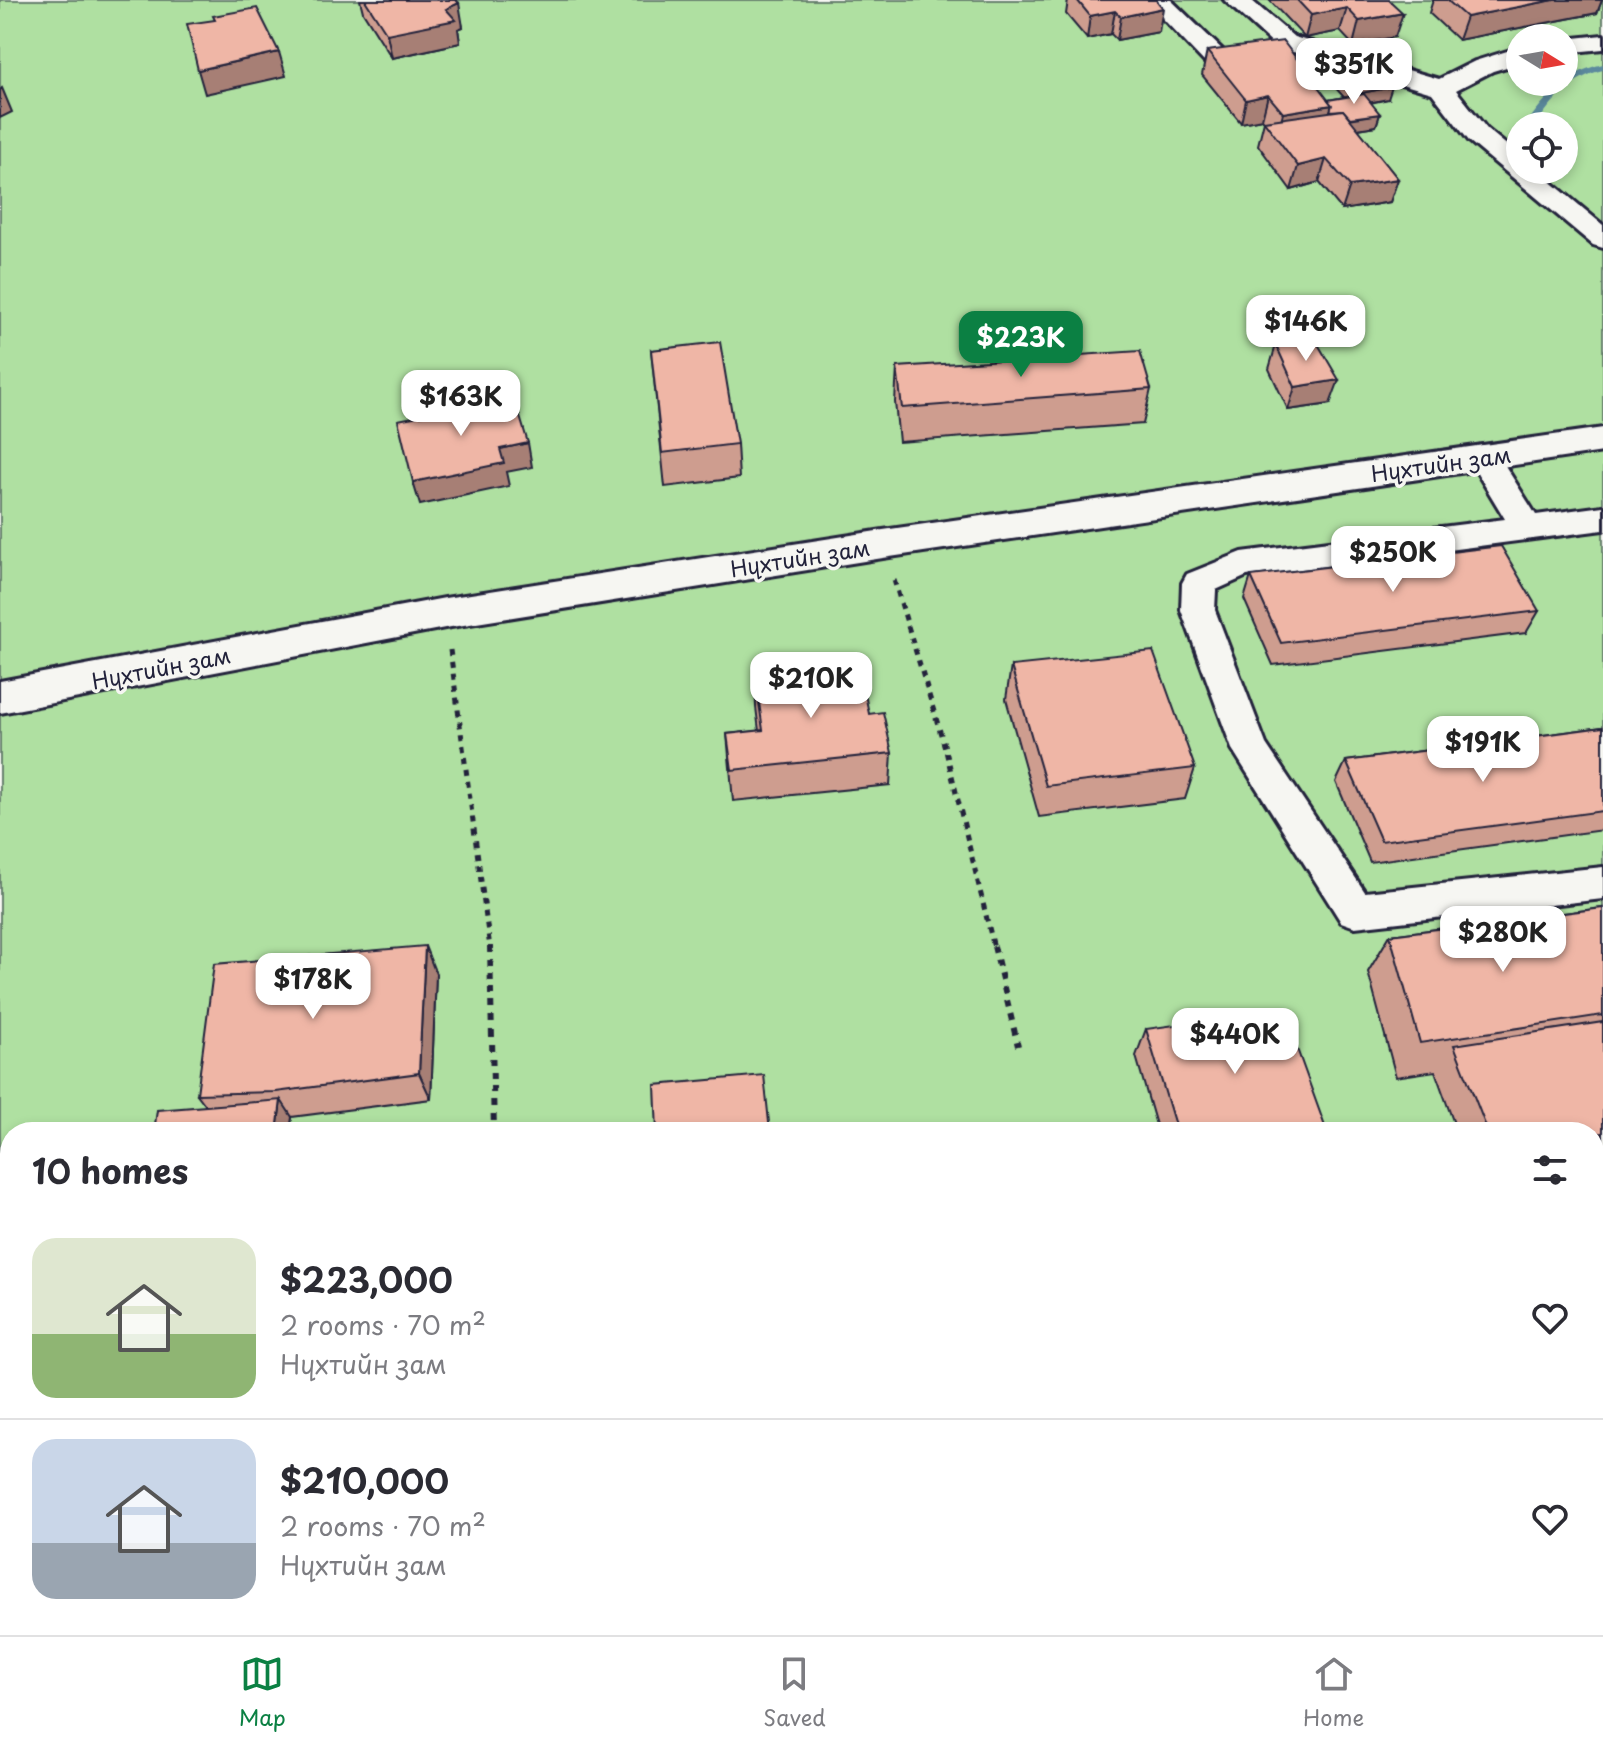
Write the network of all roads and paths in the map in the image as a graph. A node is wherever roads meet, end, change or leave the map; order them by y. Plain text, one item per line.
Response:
1 (1157, 0) edge
2 (1236, 0) edge
3 (1285, 42) junction
4 (1603, 42) edge
5 (1578, 45) edge
6 (1506, 59) edge
7 (1441, 88) junction
8 (1603, 239) edge
9 (1603, 440) edge
10 (1483, 456) junction
11 (1603, 518) edge
12 (1528, 529) junction
13 (883, 544) junction
14 (445, 613) junction
15 (0, 697) edge
16 (1603, 883) edge
17 (1018, 1046) dead end
18 (494, 1122) edge

1 - 3 street
2 - 3 street
3 - 7 street
4 - 5 street
6 - 7 street
7 - 8 street
9 - 10 street, Нүхтийн зам
10 - 12 street
10 - 13 street, Нүхтийн зам
11 - 12 street
12 - 16 street
13 - 14 street, Нүхтийн зам
13 - 17 path
14 - 15 street, Нүхтийн зам
14 - 18 path

